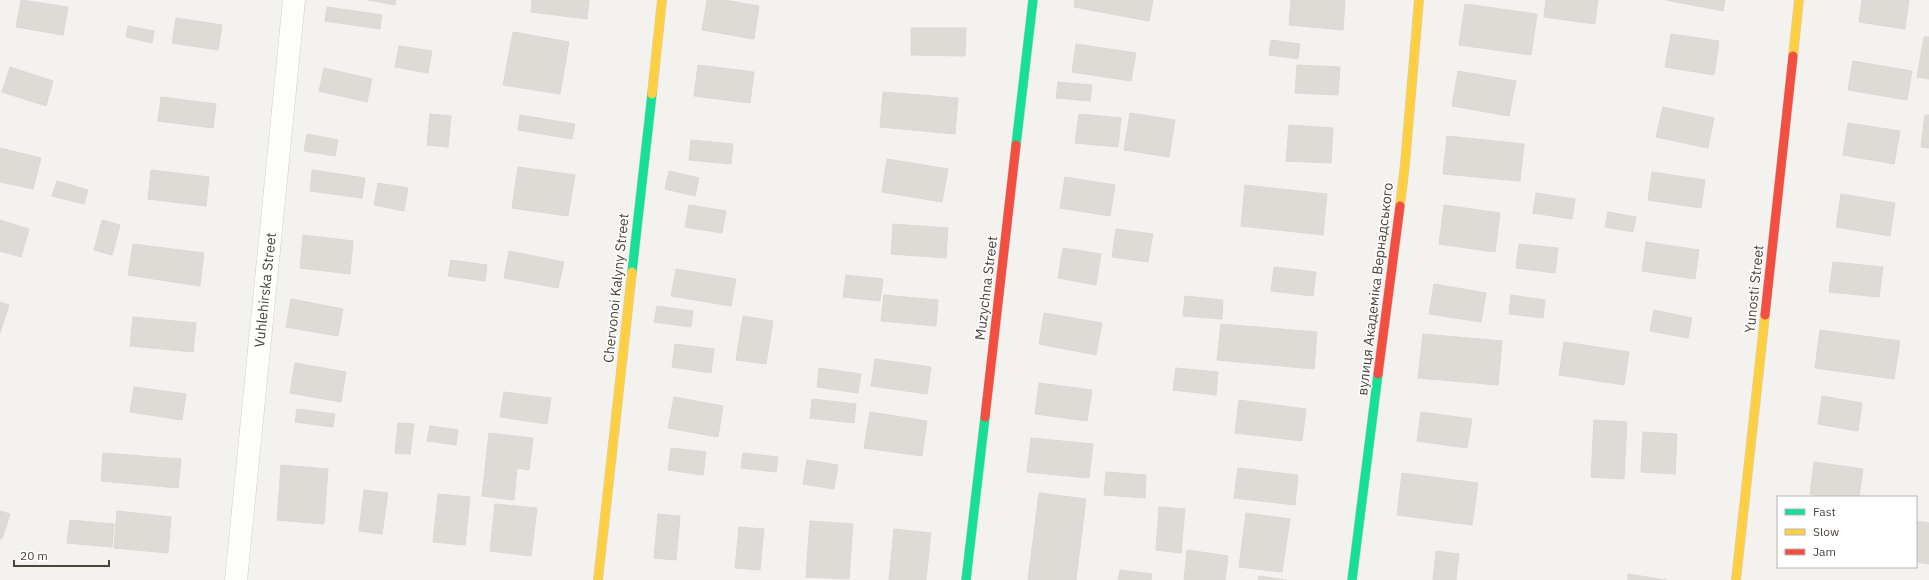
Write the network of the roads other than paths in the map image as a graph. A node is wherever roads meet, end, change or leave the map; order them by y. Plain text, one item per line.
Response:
1 (294, 0) edge
2 (662, 0) edge
3 (1033, 0) edge
4 (1419, 0) edge
5 (1799, 0) edge
6 (236, 580) edge
7 (598, 580) edge
8 (966, 580) edge
9 (1352, 580) edge
10 (1736, 580) edge

1 - 6 street, Vuhlehirska Street
2 - 7 street, Chervonoi Kalyny Street
3 - 8 street, Muzychna Street
4 - 9 street, вулиця Академіка Вернадського
5 - 10 street, Yunosti Street

